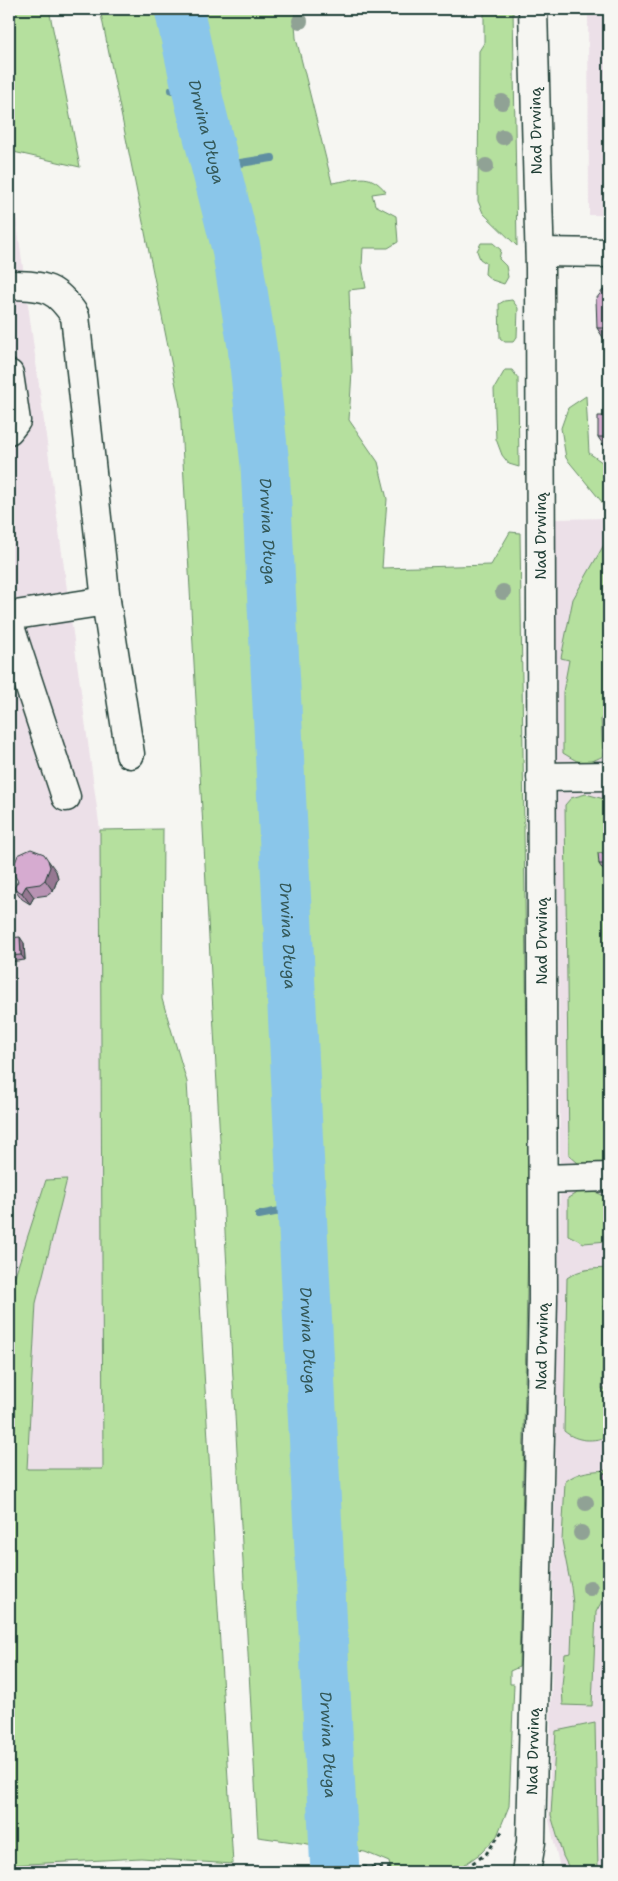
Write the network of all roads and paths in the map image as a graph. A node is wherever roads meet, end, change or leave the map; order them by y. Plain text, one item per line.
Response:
1 (533, 9) edge
2 (540, 252) junction
3 (609, 253) edge
4 (9, 285) edge
5 (9, 374) edge
6 (9, 430) edge
7 (106, 601) junction
8 (9, 616) edge
9 (9, 624) edge
10 (130, 754) dead end
11 (609, 776) edge
12 (541, 777) junction
13 (66, 797) dead end
14 (609, 1177) edge
15 (543, 1179) junction
16 (363, 1867) dead end
17 (393, 1872) edge
18 (526, 1872) edge

1 - 2 street, Nad Drwiną
2 - 3 street
2 - 12 street, Nad Drwiną
4 - 7 street
5 - 6 street
7 - 8 street
7 - 10 street
9 - 13 street
11 - 12 street
12 - 15 street, Nad Drwiną
14 - 15 street
15 - 18 street, Nad Drwiną
16 - 17 path

